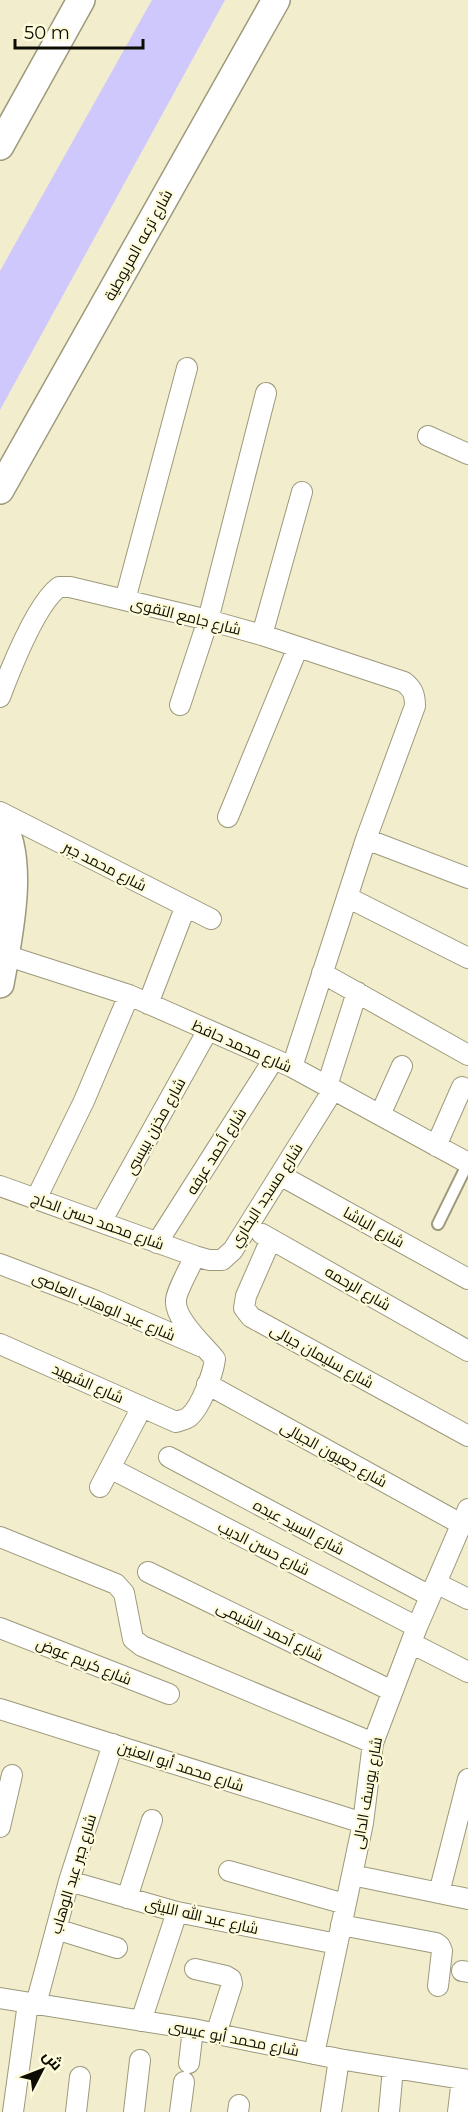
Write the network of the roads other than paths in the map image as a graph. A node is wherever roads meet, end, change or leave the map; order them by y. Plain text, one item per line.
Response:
1 (81, 0) edge
2 (276, 0) edge
3 (0, 146) edge
4 (187, 368) dead end
5 (266, 393) dead end
6 (428, 436) dead end
7 (468, 454) edge
8 (0, 490) edge
9 (302, 492) dead end
10 (125, 600) junction
11 (208, 620) junction
12 (262, 635) junction
13 (298, 647) junction
14 (0, 697) edge
15 (180, 705) dead end
16 (415, 706) joint
17 (228, 817) dead end
18 (1, 823) edge
19 (366, 839) junction
20 (468, 878) edge
21 (347, 897) junction
22 (186, 908) junction
23 (211, 919) dead end
24 (5, 955) junction
25 (468, 958) edge
26 (322, 972) junction
27 (0, 984) edge
28 (357, 992) junction
29 (129, 995) junction
30 (148, 1004) junction
31 (208, 1030) junction
32 (468, 1054) edge
33 (283, 1063) junction
34 (402, 1066) dead end
35 (462, 1087) dead end
36 (330, 1088) junction
37 (380, 1115) junction
38 (436, 1146) junction
39 (468, 1163) edge
40 (280, 1174) junction
41 (0, 1186) edge
42 (36, 1199) junction
43 (101, 1222) junction
44 (438, 1224) dead end
45 (248, 1226) junction
46 (271, 1239) junction
47 (158, 1243) junction
48 (195, 1256) junction
49 (0, 1264) edge
50 (468, 1279) edge
51 (0, 1344) edge
52 (207, 1350) junction
53 (468, 1351) edge
54 (207, 1384) junction
55 (142, 1407) junction
56 (468, 1436) edge
57 (169, 1457) dead end
58 (110, 1468) junction
59 (100, 1487) dead end
60 (465, 1516) edge
61 (0, 1537) edge
62 (148, 1572) dead end
63 (433, 1589) junction
64 (468, 1599) edge
65 (0, 1628) edge
66 (414, 1635) junction
67 (468, 1672) edge
68 (392, 1691) junction
69 (169, 1694) dead end
70 (0, 1708) edge
71 (373, 1743) junction
72 (113, 1744) junction
73 (12, 1775) dead end
74 (468, 1779) edge
75 (464, 1815) edge
76 (152, 1820) dead end
77 (363, 1823) junction
78 (0, 1827) edge
79 (229, 1870) dead end
80 (352, 1875) junction
81 (69, 1881) junction
82 (439, 1893) junction
83 (127, 1898) junction
84 (468, 1899) edge
85 (345, 1904) junction
86 (177, 1912) junction
87 (56, 1929) junction
88 (339, 1935) junction
89 (117, 1948) dead end
90 (195, 1969) dead end
91 (438, 1986) dead end
92 (0, 1998) edge
93 (32, 2004) junction
94 (141, 2021) junction
95 (193, 2029) junction
96 (216, 2034) junction
97 (314, 2054) junction
98 (339, 2059) junction
99 (140, 2060) dead end
100 (189, 2063) dead end
101 (393, 2068) junction
102 (80, 2077) dead end
103 (465, 2080) edge
104 (184, 2082) dead end
105 (13, 2112) edge
106 (76, 2112) edge
107 (134, 2112) edge
108 (180, 2112) edge
109 (331, 2112) edge
110 (389, 2112) edge
111 (458, 2112) edge

1 - 3 main road
2 - 8 main road, شارع ترعه المريوطية
4 - 10 street
5 - 11 street
6 - 7 street
9 - 12 street
10 - 11 street, شارع جامع التقوى
10 - 14 street, شارع جامع التقوى
11 - 12 street, شارع جامع التقوى
11 - 15 street
12 - 13 street, شارع جامع التقوى
13 - 16 street, شارع جامع التقوى
13 - 17 street
16 - 19 street, شارع أحمد عرفه
18 - 22 street, شارع محمد جبر
18 - 24 main road
19 - 20 street
19 - 21 street, شارع أحمد عرفه
21 - 25 street
21 - 26 street, شارع أحمد عرفه
22 - 23 street, شارع محمد جبر
22 - 30 street
24 - 27 main road
24 - 29 street, شارع محمد حافظ
26 - 28 street
26 - 33 street, شارع أحمد عرفه
28 - 32 street
28 - 36 street, شارع مسجد البخاري
29 - 30 street, شارع محمد حافظ
29 - 42 street
30 - 31 street, شارع محمد حافظ
31 - 33 street, شارع محمد حافظ
31 - 43 street, شارع مخزن بيبسى
33 - 36 street, شارع محمد حافظ
33 - 47 street, شارع أحمد عرفه
34 - 37 street
35 - 38 street
36 - 37 street, شارع محمد حافظ
36 - 40 street, شارع مسجد البخاري
37 - 38 street, شارع محمد حافظ
38 - 39 street, شارع محمد حافظ
39 - 44 lane
40 - 45 street, شارع مسجد البخاري
40 - 50 street, شارع الباشا
41 - 42 street, شارع محمد حسن الحاج
42 - 43 street, شارع محمد حسن الحاج
43 - 47 street, شارع محمد حسن الحاج
45 - 46 street, شارع الرحمه
45 - 48 street, شارع مسجد البخاري
46 - 53 street, شارع الرحمه
46 - 56 street, شارع سليمان جبالى
47 - 48 street, شارع محمد حسن الحاج
48 - 52 street
49 - 52 street, شارع عبد الوهاب العاصى
51 - 55 street, شارع الشهيد
52 - 54 street
54 - 55 street, شارع الشهيد
54 - 60 street, شارع جعيون الجبالى
55 - 58 street
57 - 63 street, شارع السيد عبده
58 - 59 street
58 - 66 street, شارع حسن الديب
60 - 63 street, شارع يوسف الدالى
61 - 71 street
62 - 68 street, شارع أحمد الشيمى
63 - 64 street, شارع السيد عبده
63 - 66 street, شارع يوسف الدالى
65 - 69 street, شارع كريم عوض
66 - 67 street, شارع حسن الديب
66 - 68 street, شارع يوسف الدالى
68 - 71 street, شارع يوسف الدالى
70 - 72 street, شارع محمد أبو العنين
71 - 77 street, شارع يوسف الدالى
72 - 77 street, شارع محمد أبو العنين
72 - 81 street, شارع جبر عبد الوهاب
73 - 78 street
74 - 75 street
75 - 82 street
76 - 83 street
77 - 80 street, شارع يوسف الدالى
79 - 85 street
80 - 82 street
80 - 85 street, شارع يوسف الدالى
81 - 83 street, شارع عبد الله الليثى
81 - 87 street, شارع جبر عبد الوهاب
82 - 84 street
83 - 86 street, شارع عبد الله الليثى
85 - 88 street, شارع يوسف الدالى
86 - 88 street, شارع عبد الله الليثى
86 - 94 street
87 - 89 street
87 - 93 street, شارع جبر عبد الوهاب
88 - 91 street, شارع عبد الله الليثى
88 - 97 street, شارع يوسف الدالى
90 - 96 street
92 - 93 street, شارع محمد أبو عيسى
93 - 94 street, شارع محمد أبو عيسى
93 - 105 street, شارع جبر عبد الوهاب
94 - 95 street, شارع محمد أبو عيسى
95 - 96 street, شارع محمد أبو عيسى
95 - 100 street
96 - 97 street, شارع محمد أبو عيسى
97 - 98 street, شارع محمد أبو عيسى
98 - 101 street, شارع محمد أبو عيسى
98 - 109 street
99 - 107 street
101 - 103 street, شارع محمد أبو عيسى
101 - 110 street
102 - 106 street
103 - 111 street
104 - 108 street

